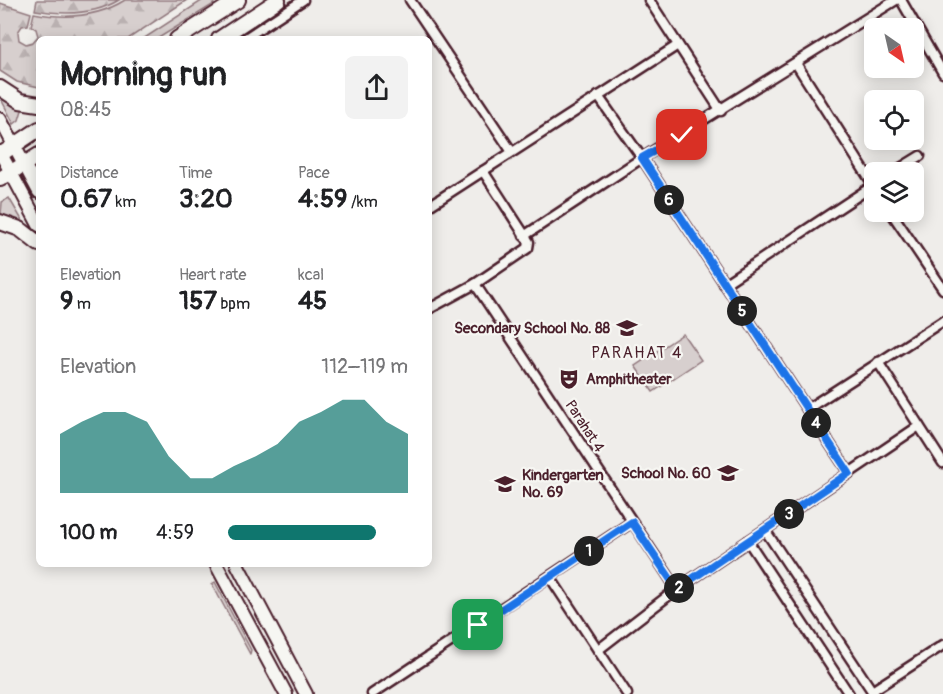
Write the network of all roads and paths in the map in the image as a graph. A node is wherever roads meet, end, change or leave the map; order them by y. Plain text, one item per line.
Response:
1 (238, 0) edge
2 (278, 0) edge
3 (303, 0) edge
4 (410, 0) edge
5 (649, 0) edge
6 (898, 0) edge
7 (182, 36) edge
8 (224, 36) edge
9 (249, 36) edge
10 (678, 45) junction
11 (796, 65) junction
12 (943, 73) edge
13 (0, 88) edge
14 (598, 96) junction
15 (36, 104) edge
16 (721, 111) junction
17 (0, 119) edge
18 (36, 131) edge
19 (14, 146) junction
20 (512, 152) junction
21 (0, 154) edge
22 (920, 156) dead end
23 (36, 157) edge
24 (642, 158) junction
25 (910, 162) edge
26 (24, 164) junction
27 (864, 170) edge
28 (483, 171) junction
29 (5, 176) edge
30 (36, 186) edge
31 (864, 192) edge
32 (432, 204) edge
33 (36, 221) edge
34 (0, 222) edge
35 (898, 222) edge
36 (524, 236) junction
37 (36, 242) edge
38 (476, 284) junction
39 (724, 284) junction
40 (943, 289) edge
41 (432, 307) edge
42 (943, 321) edge
43 (878, 362) junction
44 (807, 409) junction
45 (919, 426) junction
46 (943, 463) edge
47 (849, 473) junction
48 (632, 522) junction
49 (765, 530) junction
50 (748, 541) junction
51 (218, 567) edge
52 (239, 567) edge
53 (550, 577) junction
54 (677, 589) junction
55 (943, 645) edge
56 (598, 650) junction
57 (873, 693) edge
58 (286, 694) edge
59 (306, 694) edge
60 (372, 694) edge
61 (627, 694) edge
62 (849, 694) edge

1 - 7 main road
2 - 8 main road
3 - 9 street
4 - 20 street
5 - 10 street
6 - 11 street
6 - 12 street
10 - 14 street
10 - 16 street
11 - 16 street
11 - 27 street
13 - 15 main road
14 - 20 street
14 - 24 street
16 - 24 street
17 - 19 main road
18 - 19 main road
19 - 21 main road
19 - 26 main road
20 - 28 street
21 - 29 main road
22 - 25 street
23 - 26 main road
24 - 36 street
24 - 39 street
26 - 29 main road
26 - 30 main road
28 - 32 street
28 - 36 street
29 - 33 main road
31 - 39 street
34 - 37 main road
35 - 40 street
36 - 38 street
38 - 41 street
38 - 48 street, Parahat 4
39 - 44 street
42 - 43 street
43 - 44 street
43 - 45 street
44 - 47 street
45 - 46 street
45 - 47 street
47 - 49 street
48 - 53 street
48 - 54 street, Parahat 4
49 - 50 street
49 - 57 street
50 - 54 street
50 - 62 street
51 - 58 main road
52 - 59 main road
53 - 56 street
53 - 60 street
54 - 56 street
55 - 57 street
56 - 61 street

